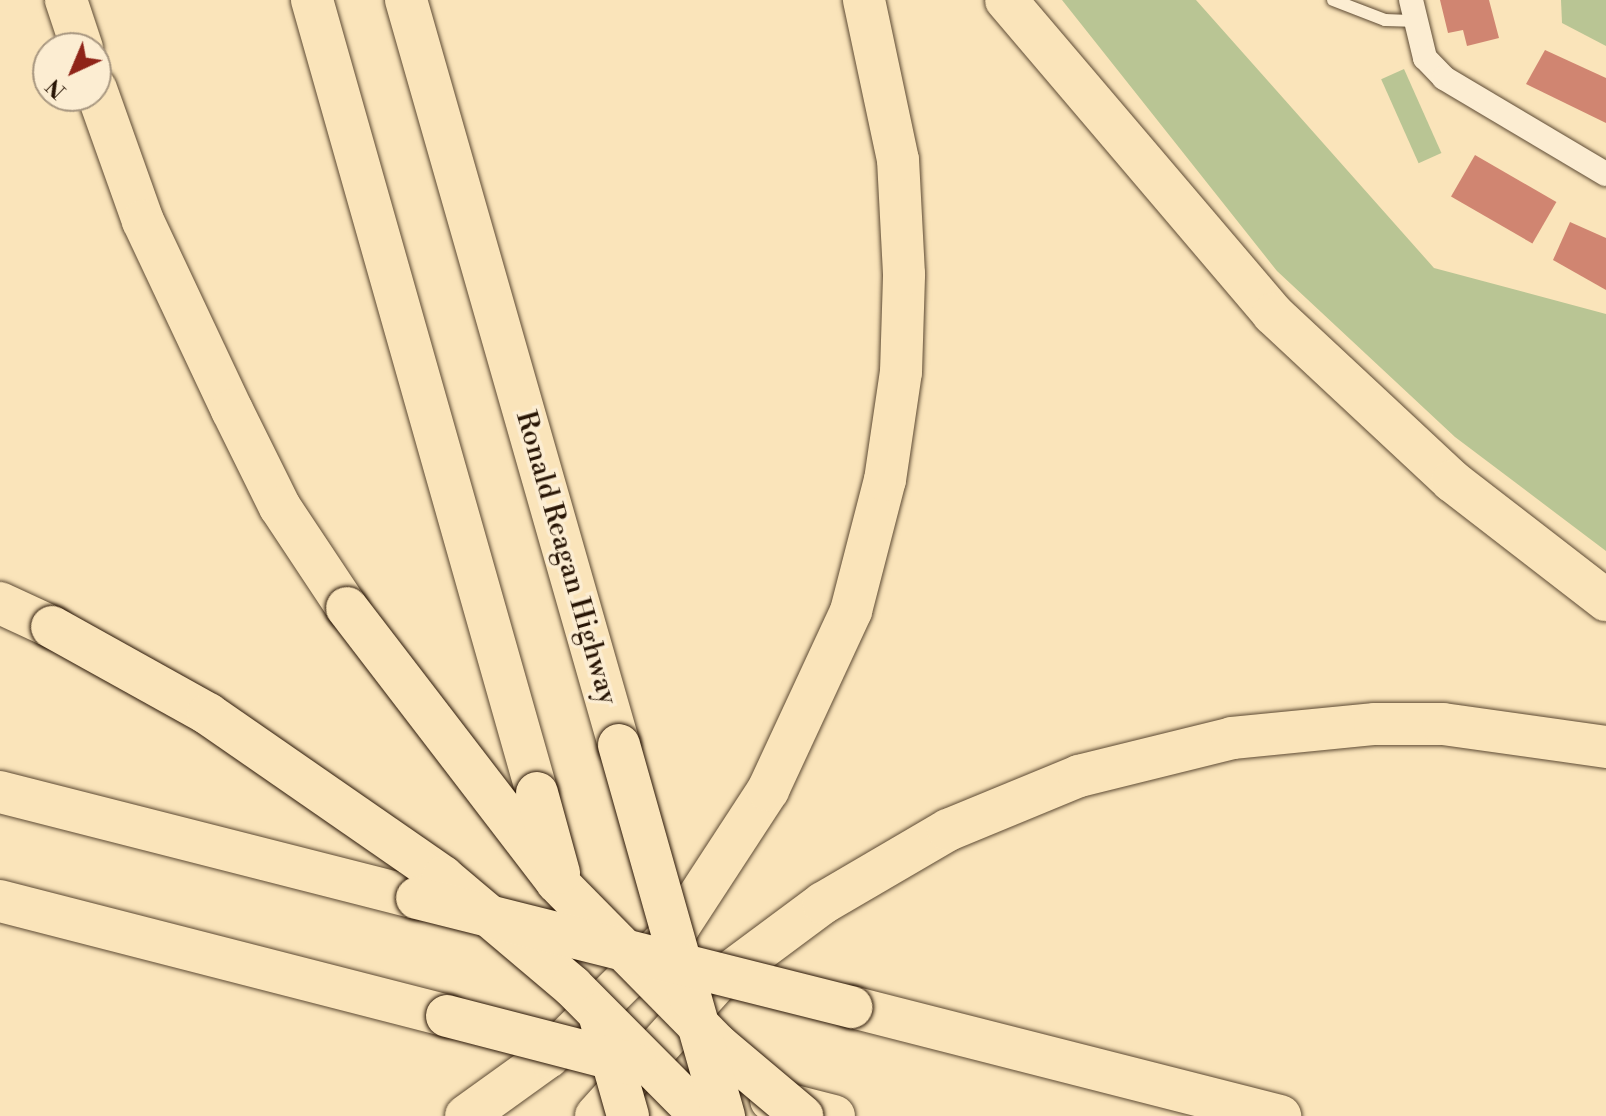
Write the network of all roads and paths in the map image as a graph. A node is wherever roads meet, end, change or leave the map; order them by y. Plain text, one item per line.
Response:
1 (66, 0) edge
2 (312, 0) edge
3 (406, 0) edge
4 (864, 0) edge
5 (1006, 0) edge
6 (1333, 0) edge
7 (1410, 10) edge
8 (77, 32) edge
9 (104, 112) edge
10 (1606, 174) edge
11 (1606, 600) edge
12 (0, 603) edge
13 (1606, 747) edge
14 (0, 792) edge
15 (0, 901) edge
16 (786, 1108) edge
17 (466, 1116) edge
18 (596, 1116) edge
19 (628, 1116) edge
20 (701, 1116) edge
21 (724, 1116) edge
22 (834, 1116) edge
23 (1280, 1116) edge

1 - 8 highway
2 - 19 highway, bridge
3 - 21 highway, Ronald Reagan Highway, bridge
4 - 17 highway
5 - 11 highway
6 - 7 lane
7 - 10 street
9 - 16 highway, bridge
12 - 20 highway, bridge
13 - 18 highway
14 - 23 highway, bridge
15 - 16 highway, bridge
16 - 22 highway

